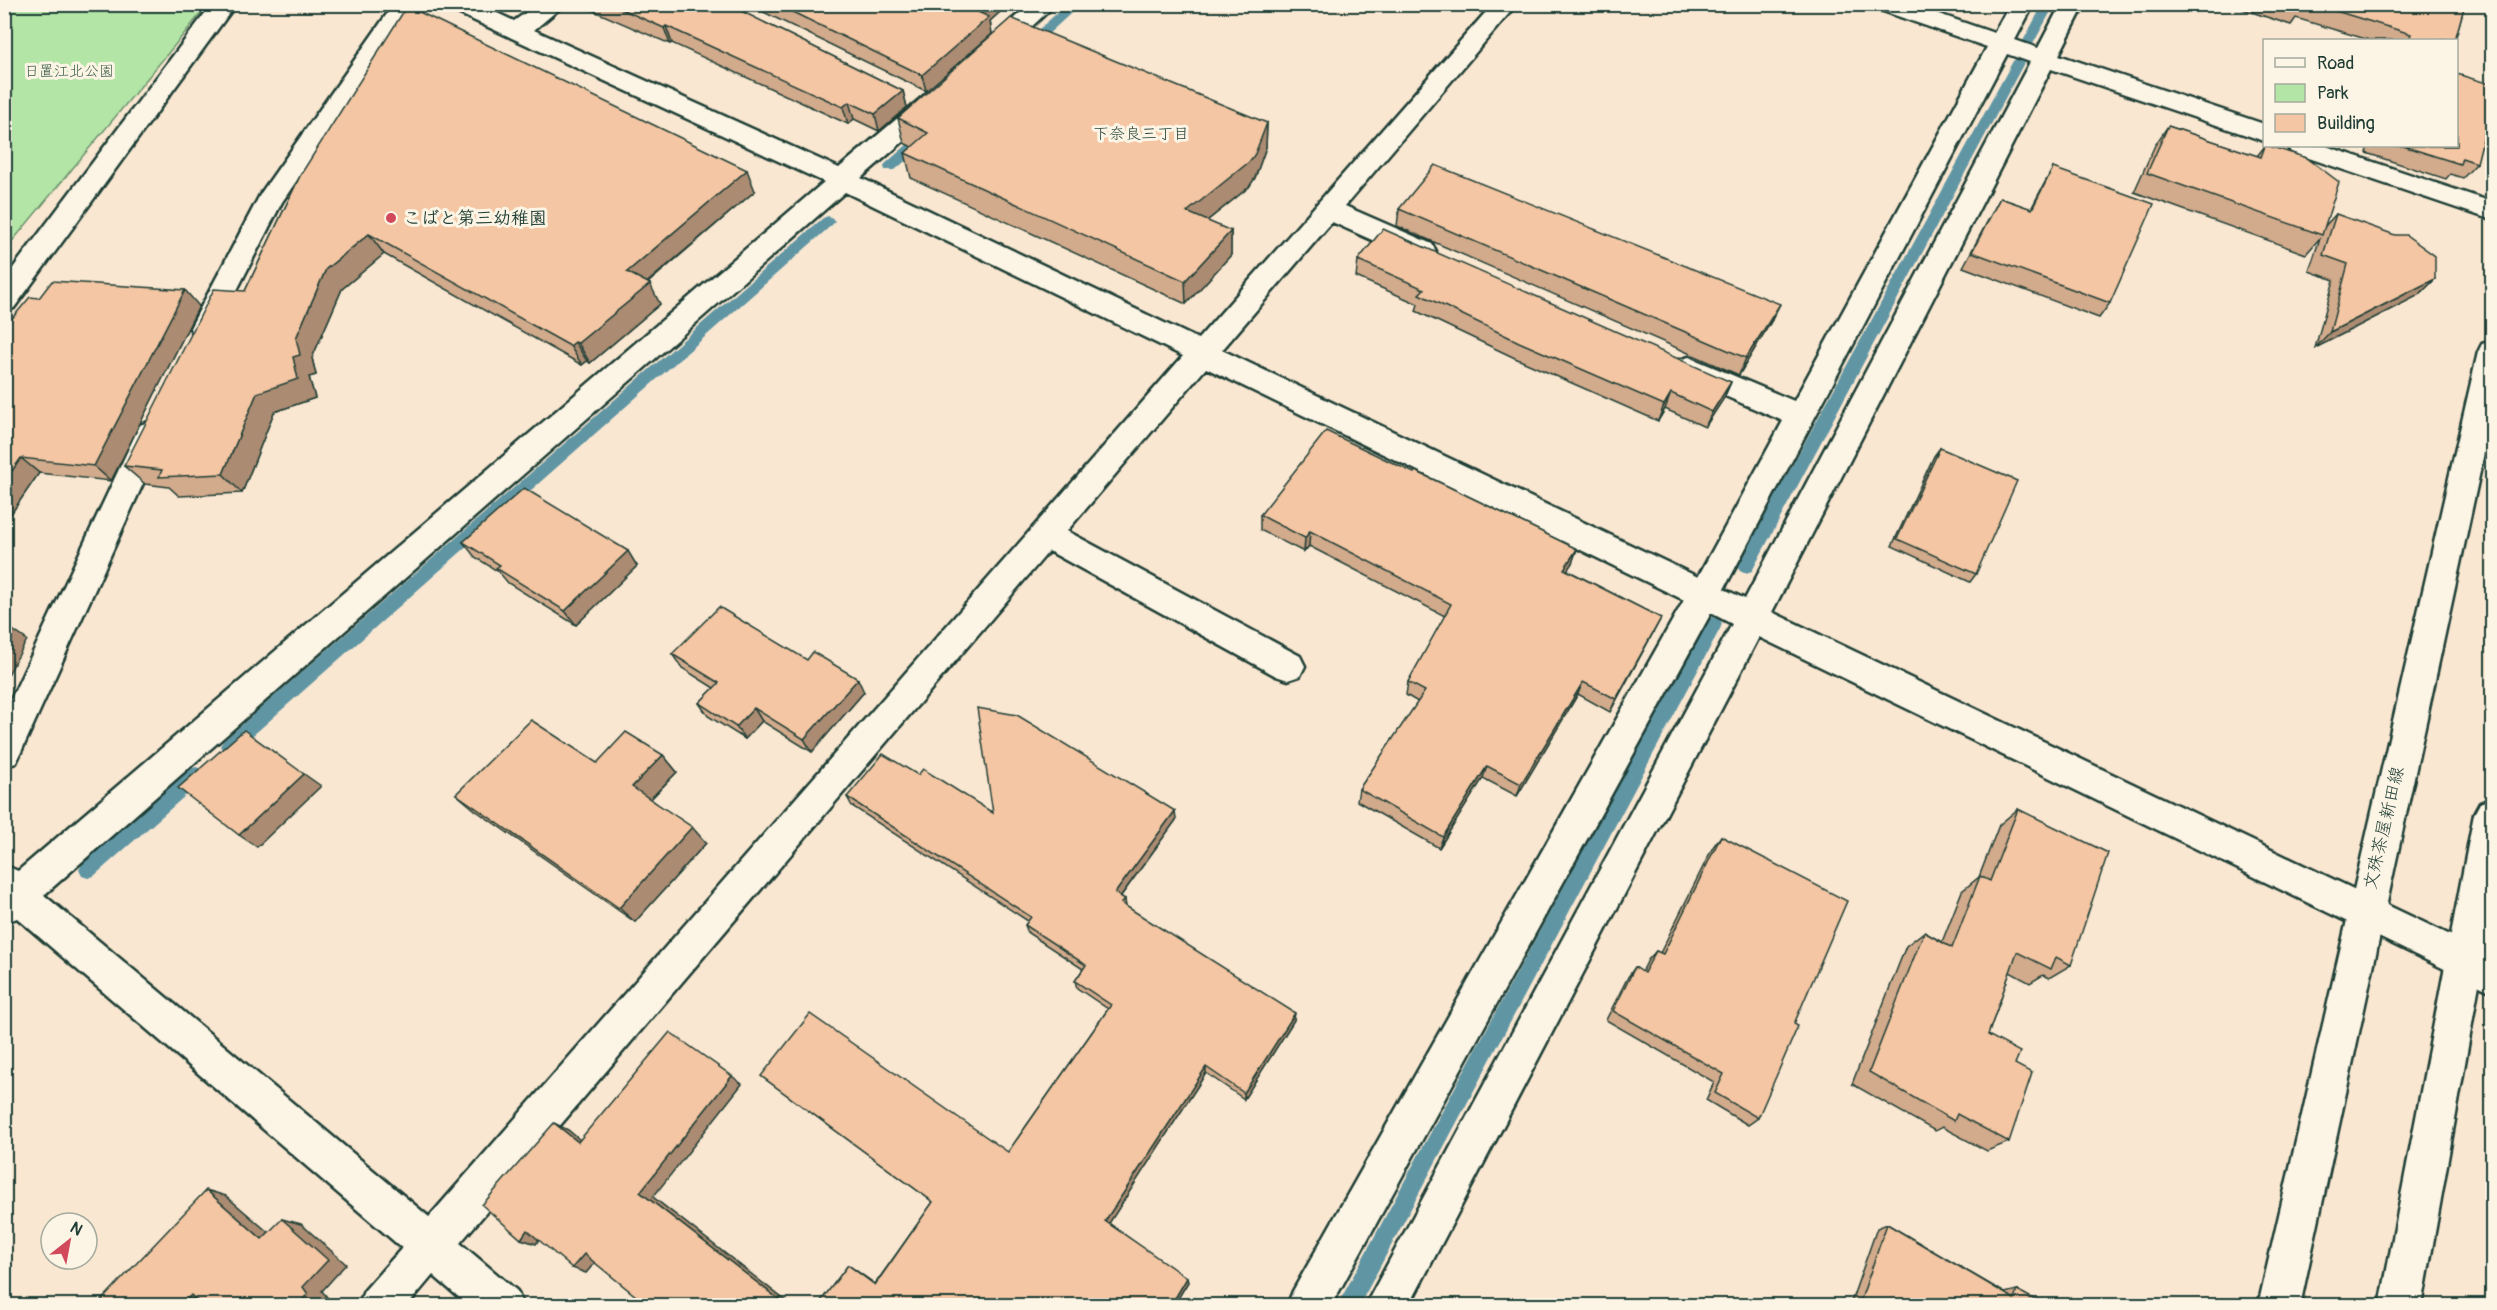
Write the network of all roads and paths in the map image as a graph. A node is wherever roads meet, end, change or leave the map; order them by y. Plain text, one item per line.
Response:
1 (225, 4) edge
2 (406, 4) edge
3 (457, 4) edge
4 (554, 4) edge
5 (1045, 4) edge
6 (1506, 4) edge
7 (1885, 4) edge
8 (2022, 4) edge
9 (2073, 4) edge
10 (516, 31) junction
11 (2001, 43) junction
12 (2045, 58) junction
13 (2263, 132) edge
14 (2303, 147) edge
15 (842, 180) junction
16 (1327, 209) junction
17 (2493, 211) edge
18 (1448, 262) edge
19 (4, 302) edge
20 (2493, 352) edge
21 (1202, 353) junction
22 (190, 355) edge
23 (1668, 358) edge
24 (164, 407) edge
25 (1800, 416) junction
26 (1045, 534) junction
27 (1704, 595) junction
28 (1752, 618) junction
29 (1288, 666) dead end
30 (18, 698) edge
31 (4, 752) edge
32 (2493, 814) edge
33 (8, 895) edge
34 (2365, 913) junction
35 (2479, 968) edge
36 (429, 1245) junction
37 (379, 1305) edge
38 (502, 1305) edge
39 (1308, 1305) edge
40 (1386, 1305) edge
41 (2279, 1305) edge
42 (2401, 1305) edge

1 - 19 street
2 - 22 street
3 - 10 street
4 - 10 street
5 - 15 street
6 - 16 street
7 - 11 street
8 - 11 street
9 - 12 street
10 - 15 street
11 - 12 street
11 - 25 street
12 - 13 street
12 - 28 street
14 - 17 street
15 - 21 street
15 - 33 street
16 - 18 street
16 - 21 street
20 - 34 street, 文殊茶屋新田線
21 - 26 street
21 - 27 street
23 - 25 street
24 - 30 street
25 - 27 street
26 - 29 street
26 - 36 street
27 - 28 street
27 - 39 street
28 - 34 street
28 - 40 street
30 - 31 street
32 - 35 street
33 - 36 street
34 - 35 street
34 - 41 street, 文殊茶屋新田線
35 - 42 street
36 - 37 street
36 - 38 street

